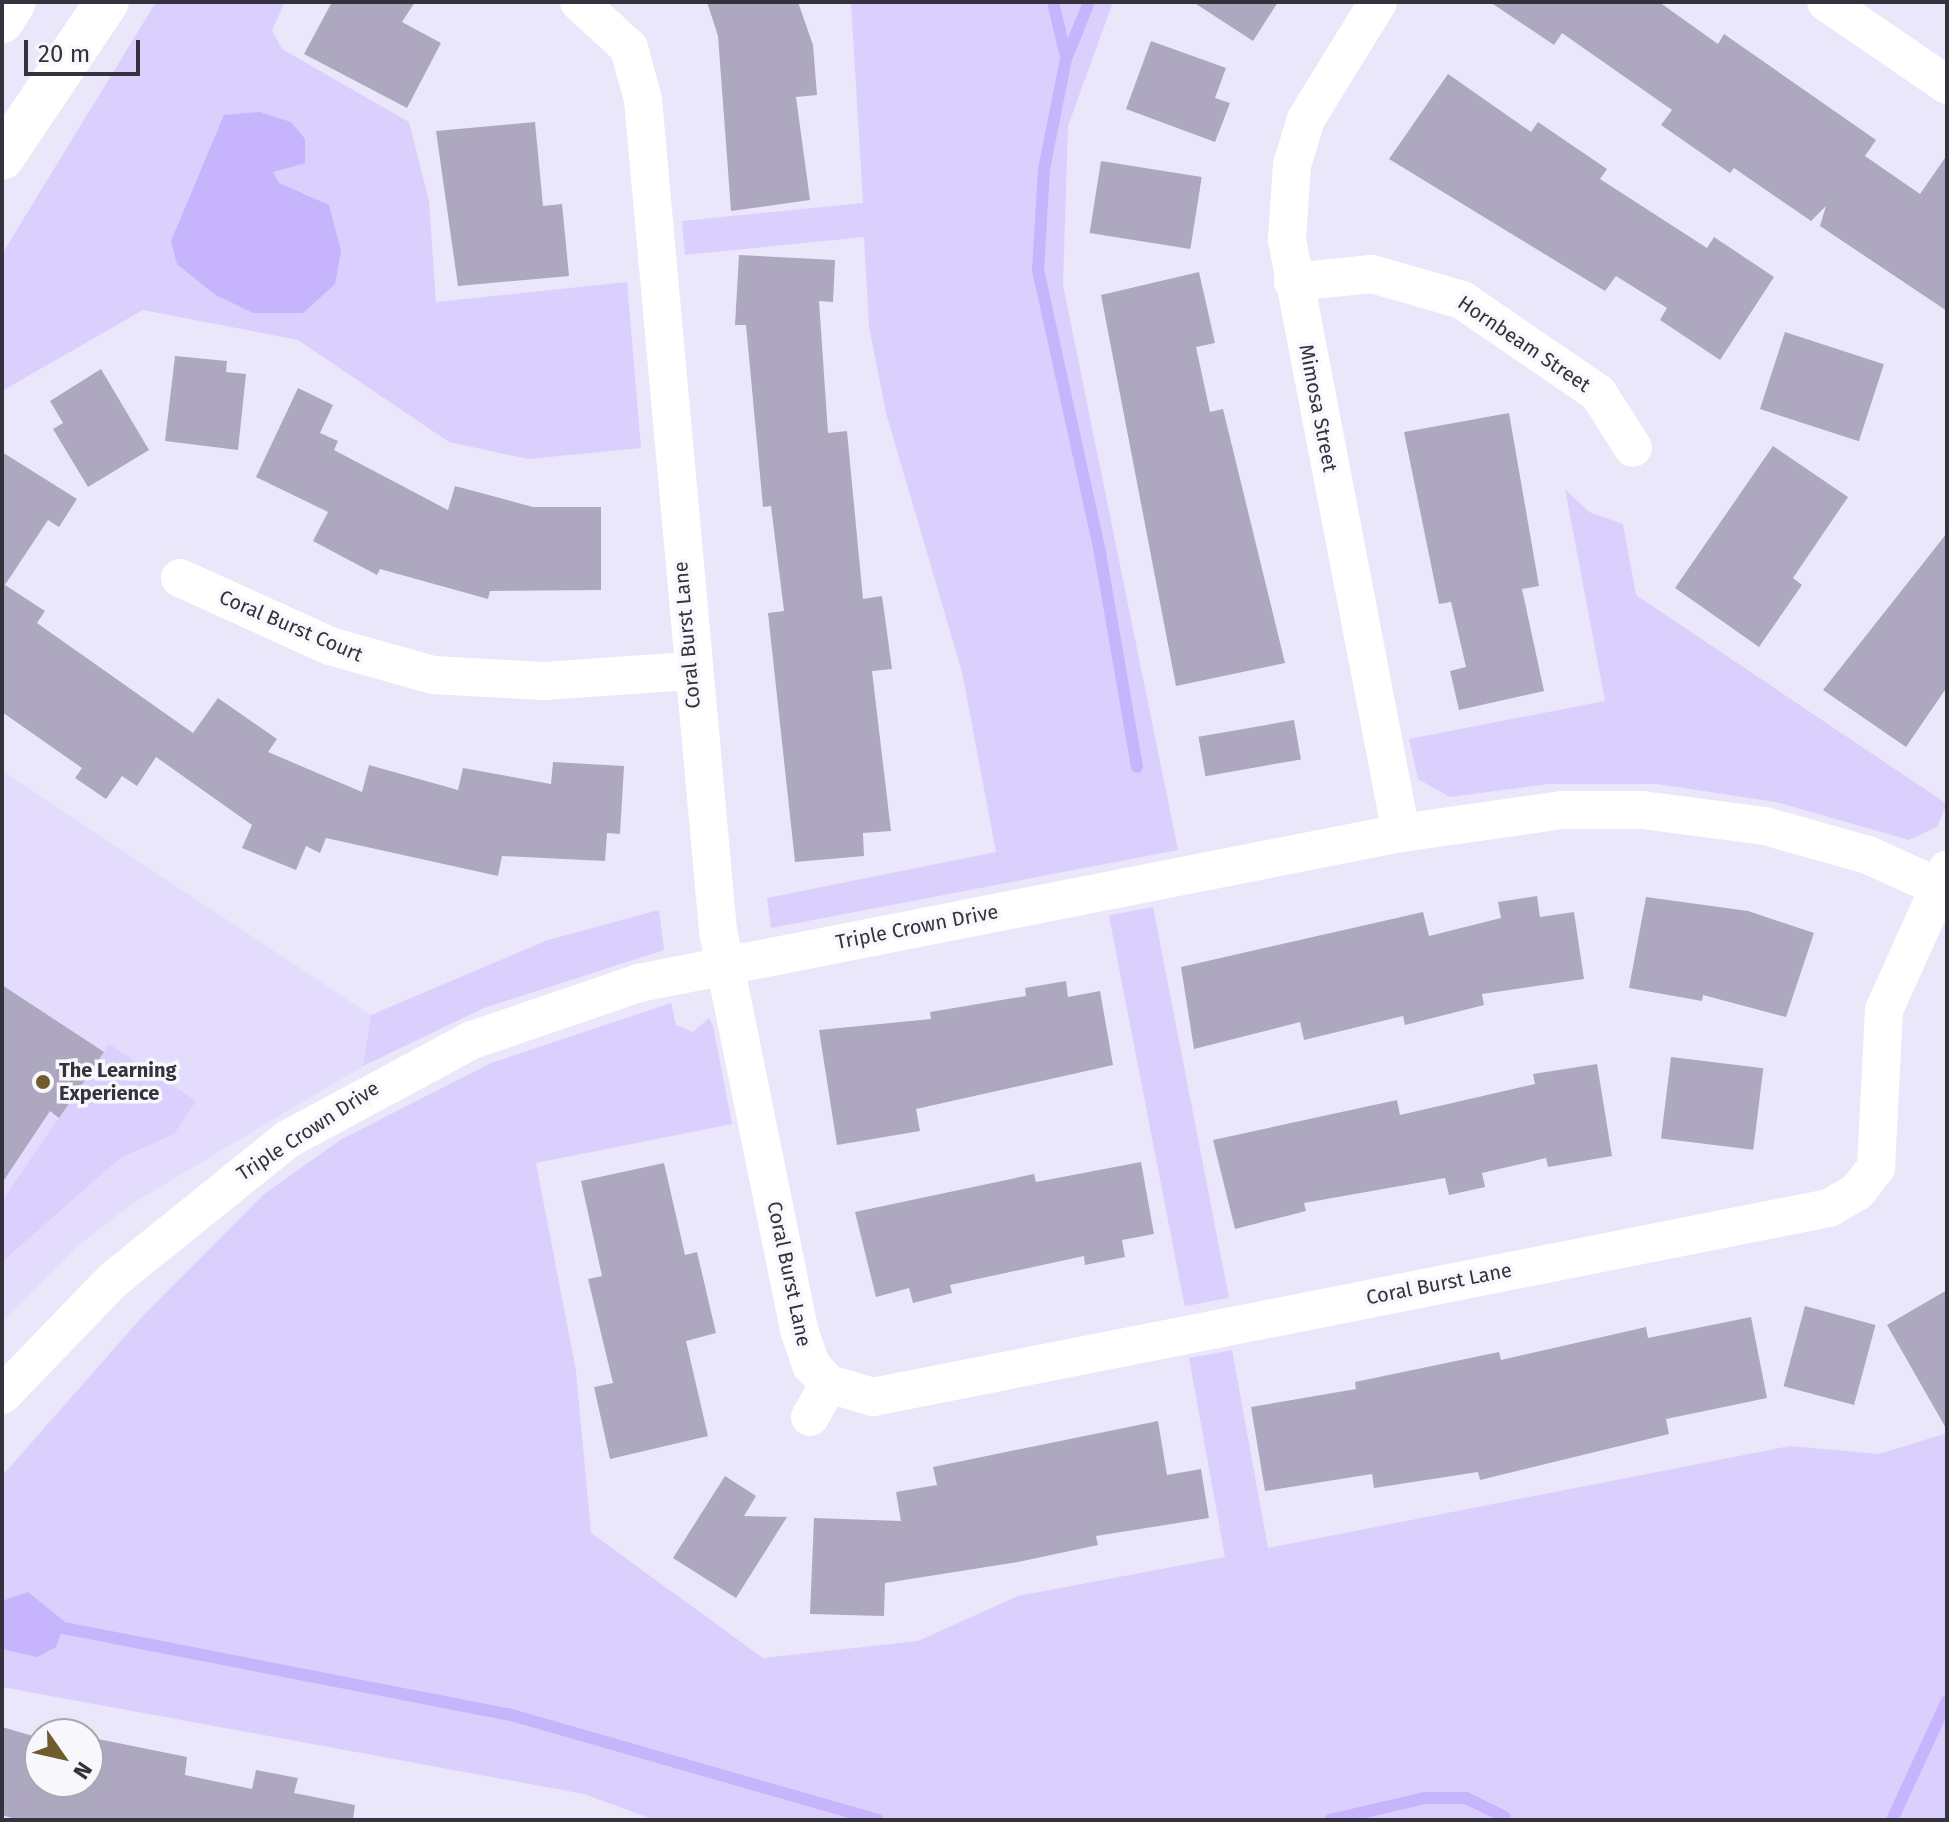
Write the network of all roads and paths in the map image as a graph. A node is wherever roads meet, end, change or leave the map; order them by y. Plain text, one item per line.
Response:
1 (14, 2) edge
2 (107, 2) edge
3 (579, 2) edge
4 (1378, 2) edge
5 (1826, 2) edge
6 (2, 21) edge
7 (1947, 85) edge
8 (2, 158) edge
9 (1293, 282) junction
10 (1633, 448) dead end
11 (180, 578) dead end
12 (690, 671) junction
13 (1401, 833) junction
14 (1944, 882) edge
15 (725, 963) junction
16 (829, 1384) junction
17 (2, 1395) edge
18 (810, 1417) dead end

1 - 6 main road
2 - 8 main road
3 - 12 street, Coral Burst Lane
4 - 9 street, Mimosa Street
5 - 7 street
9 - 10 street, Hornbeam Street
9 - 13 street, Mimosa Street
11 - 12 street, Coral Burst Court
12 - 15 street, Coral Burst Lane
13 - 14 street, Triple Crown Drive
13 - 15 street, Triple Crown Drive
14 - 16 street, Coral Burst Lane
15 - 16 street, Coral Burst Lane
15 - 17 street, Triple Crown Drive
16 - 18 street

